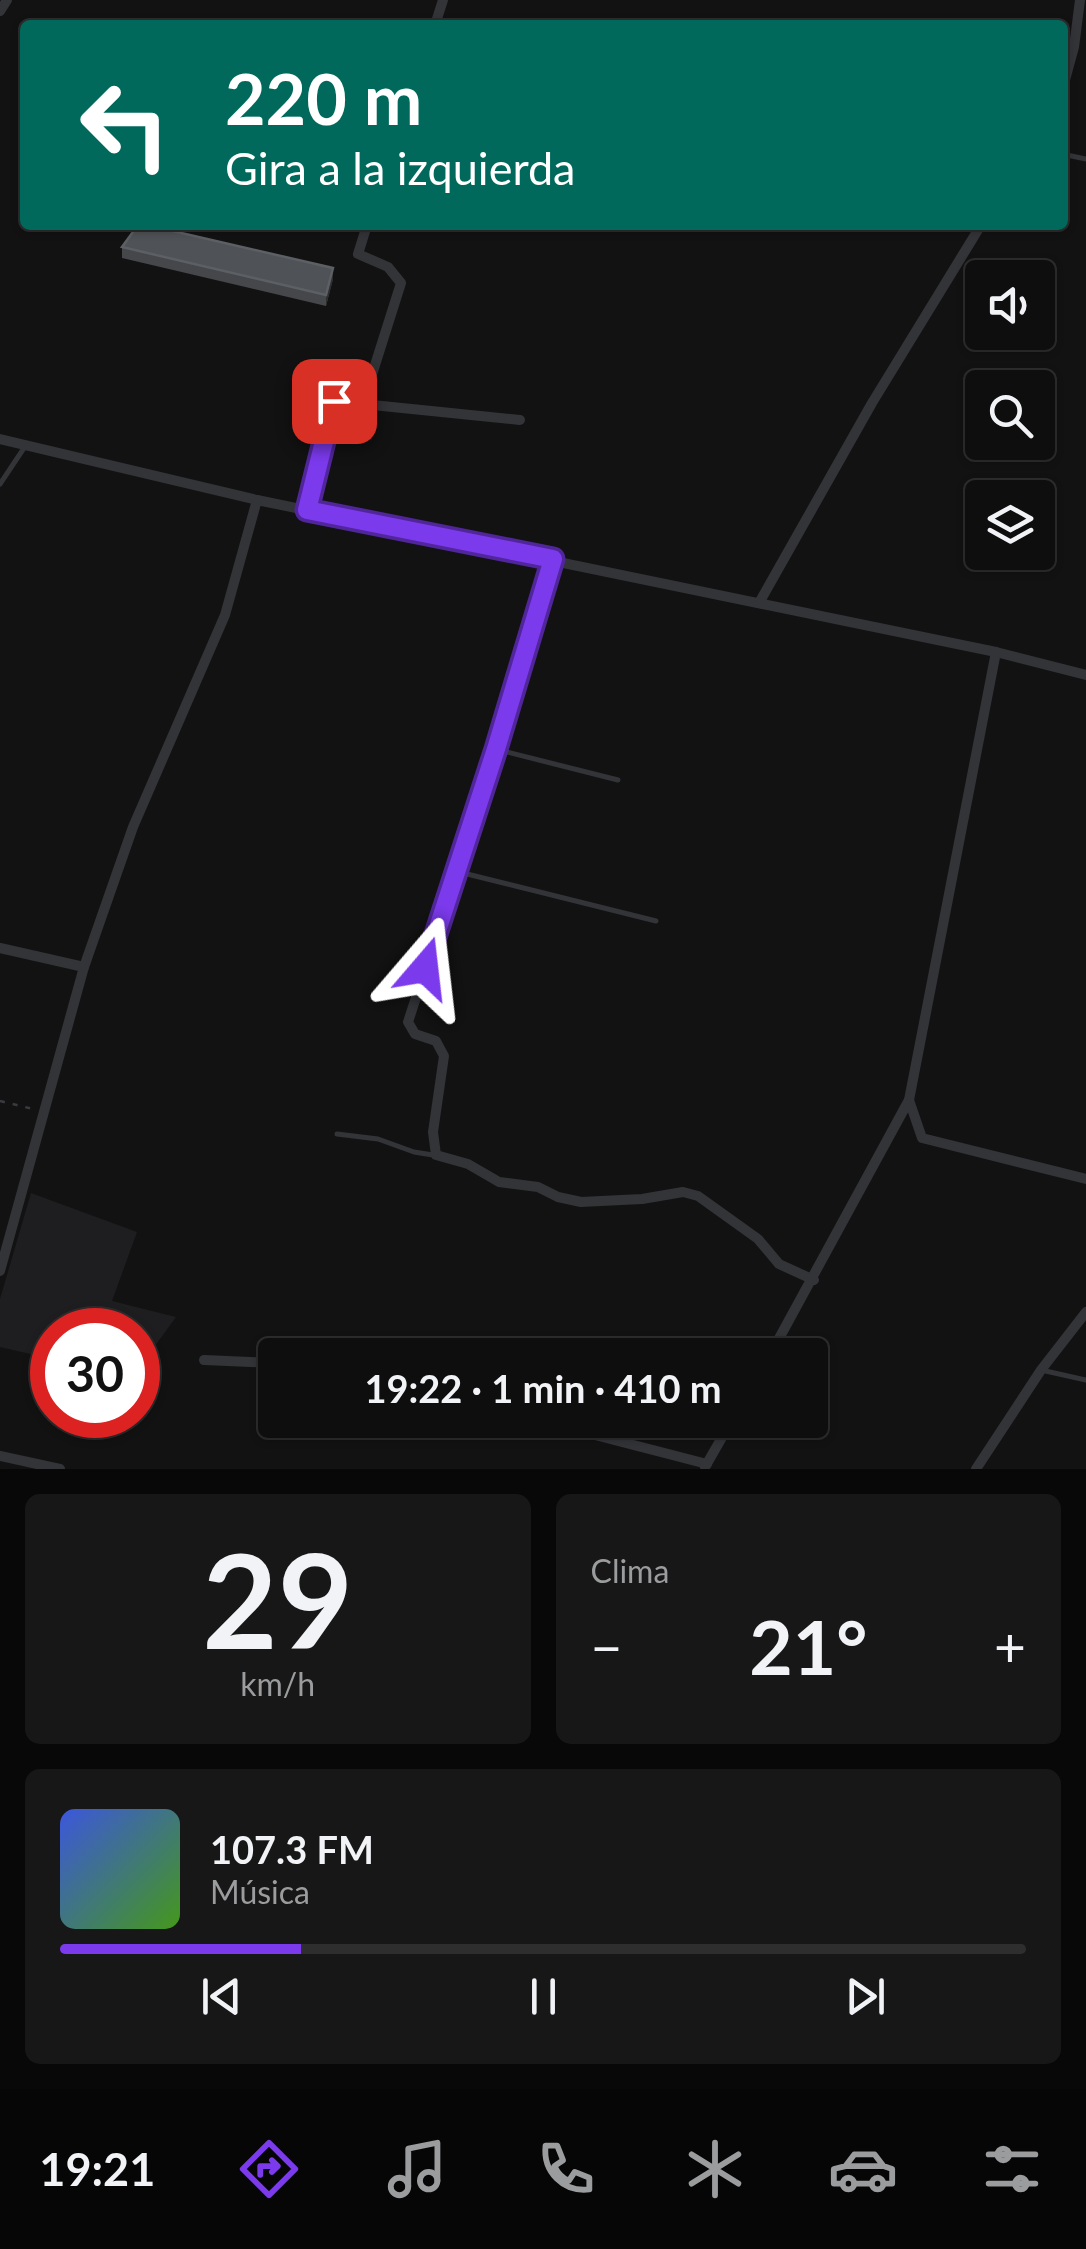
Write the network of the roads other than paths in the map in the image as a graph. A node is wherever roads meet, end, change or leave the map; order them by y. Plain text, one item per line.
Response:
1 (6, 0) edge
2 (1080, 0) edge
3 (0, 11) edge
4 (1068, 69) edge
5 (366, 230) edge
6 (977, 230) edge
7 (362, 403) junction
8 (520, 420) dead end
9 (0, 439) edge
10 (26, 445) junction
11 (0, 484) edge
12 (257, 500) junction
13 (307, 510) junction
14 (553, 559) junction
15 (759, 603) junction
16 (996, 652) junction
17 (1086, 675) edge
18 (496, 749) junction
19 (618, 780) dead end
20 (456, 872) junction
21 (656, 921) dead end
22 (0, 948) edge
23 (84, 967) junction
24 (909, 1100) junction
25 (337, 1134) dead end
26 (436, 1155) junction
27 (1086, 1179) edge
28 (0, 1271) edge
29 (814, 1280) junction
30 (1086, 1312) edge
31 (780, 1338) edge
32 (204, 1360) dead end
33 (258, 1362) edge
34 (1042, 1370) junction
35 (1086, 1380) edge
36 (601, 1438) edge
37 (722, 1438) edge
38 (0, 1456) edge
39 (705, 1467) edge
40 (60, 1469) edge
41 (976, 1469) edge

1 - 3 street
2 - 4 street
5 - 7 street
6 - 15 street
7 - 8 street
7 - 13 street
9 - 10 street
10 - 11 lane
10 - 12 street
12 - 13 street
12 - 23 street
13 - 14 street
14 - 15 street
14 - 18 street
15 - 16 street
16 - 17 street
16 - 24 street
18 - 19 lane
18 - 20 street
20 - 21 lane
20 - 26 street
22 - 23 street
23 - 28 street
24 - 27 street
24 - 29 street
25 - 26 lane
26 - 29 street
29 - 31 street
30 - 34 street
32 - 33 street
34 - 35 lane
34 - 41 street
36 - 39 street
37 - 39 street
38 - 40 street

